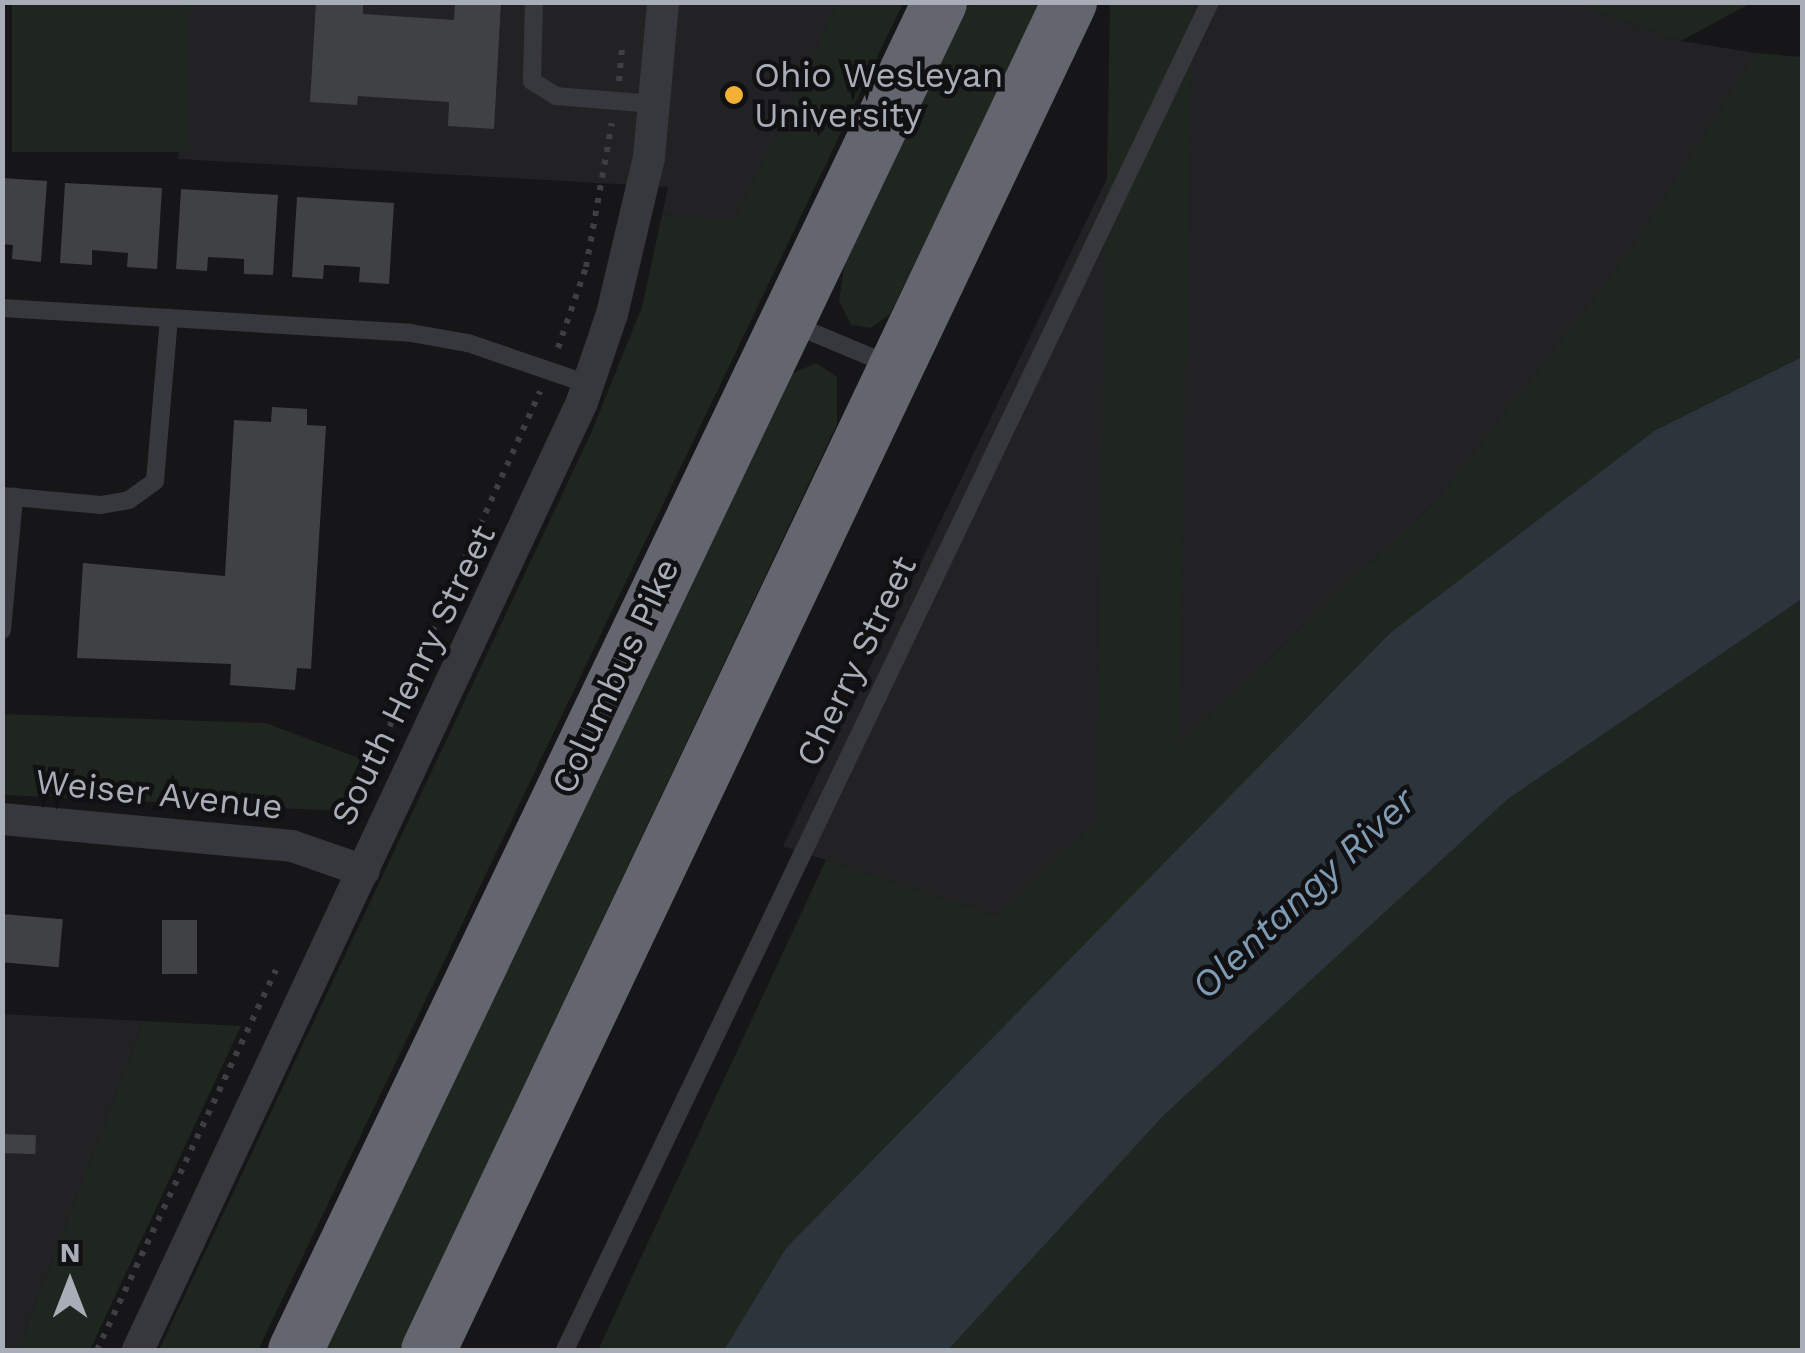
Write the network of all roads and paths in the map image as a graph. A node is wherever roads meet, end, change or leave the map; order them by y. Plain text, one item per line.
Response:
1 (534, 2) edge
2 (663, 2) edge
3 (939, 2) edge
4 (1069, 2) edge
5 (1210, 2) edge
6 (623, 42) dead end
7 (616, 100) junction
8 (654, 104) junction
9 (2, 308) edge
10 (169, 318) junction
11 (784, 320) junction
12 (894, 366) junction
13 (550, 371) junction
14 (588, 384) junction
15 (8, 497) edge
16 (2, 630) edge
17 (371, 767) dead end
18 (2, 819) edge
19 (364, 871) junction
20 (279, 964) dead end
21 (97, 1350) edge
22 (138, 1350) edge
23 (295, 1350) edge
24 (428, 1350) edge
25 (565, 1350) edge

1 - 7 lane
2 - 8 street, South Henry Street
3 - 11 highway, Columbus Pike
4 - 12 highway
5 - 25 lane, Cherry Street
6 - 7 path
7 - 8 lane
7 - 13 path
8 - 14 street, South Henry Street
9 - 10 lane
10 - 13 lane
10 - 15 lane
11 - 12 lane
11 - 23 highway, Columbus Pike
12 - 24 highway
13 - 14 lane
13 - 17 path
14 - 19 street, South Henry Street
15 - 16 lane
18 - 19 street, Weiser Avenue
19 - 22 street, South Henry Street
20 - 21 path

